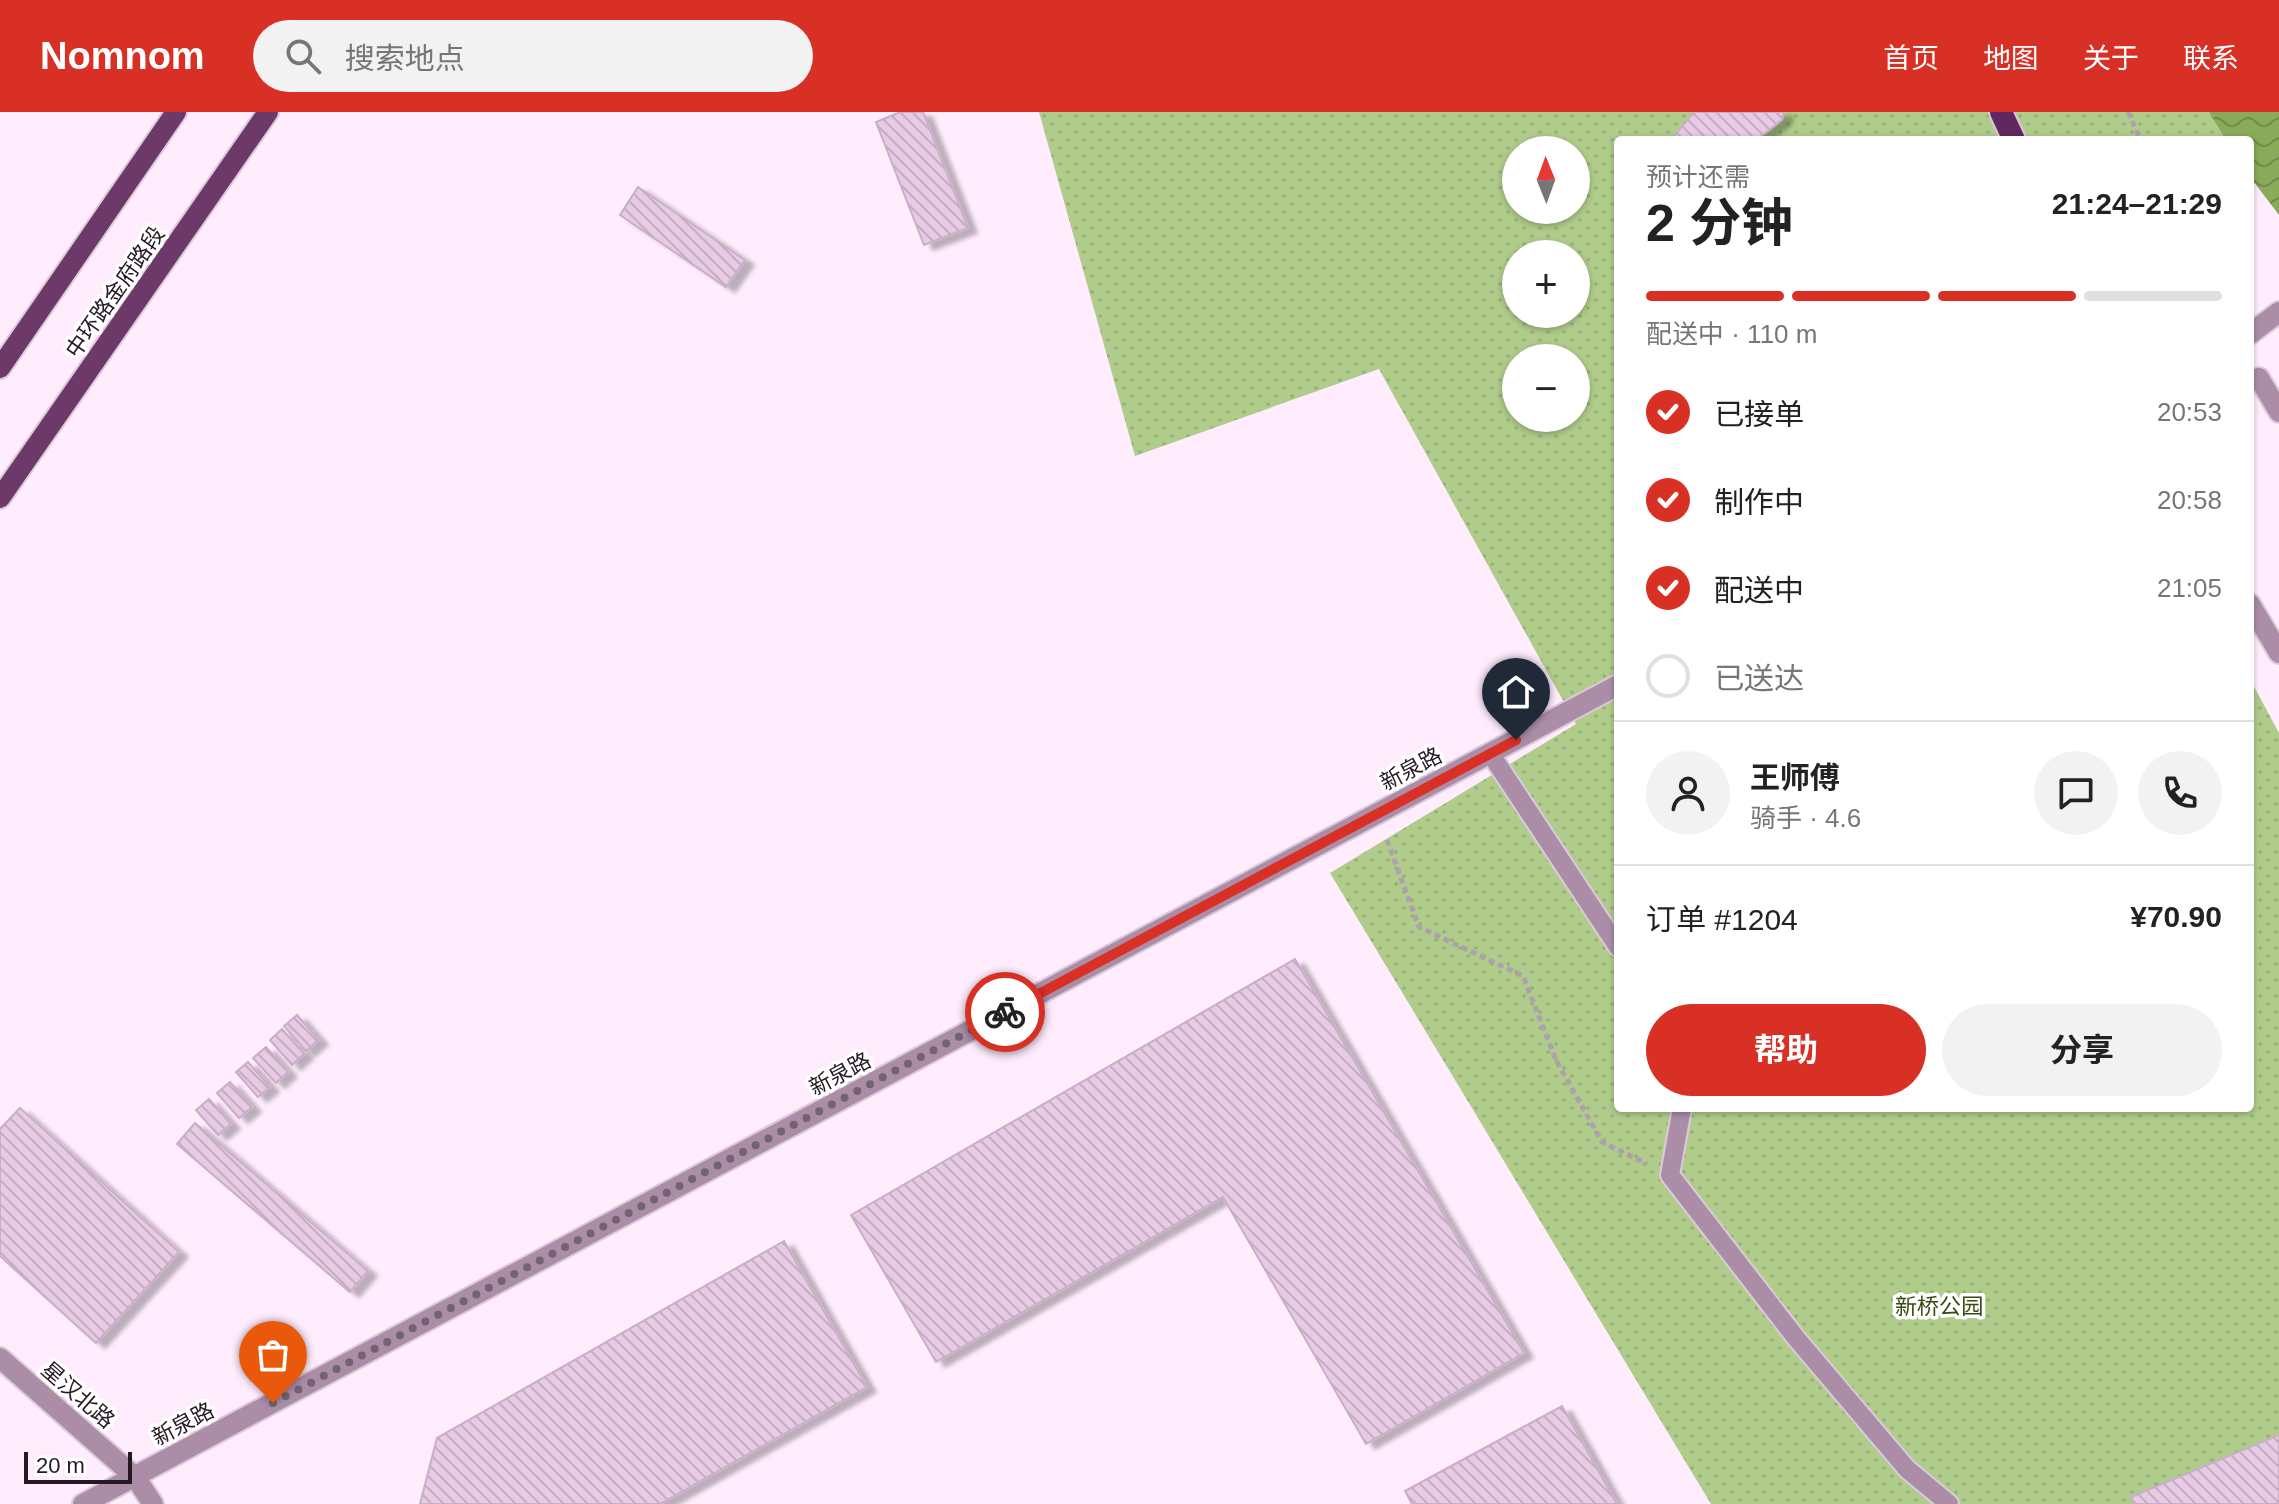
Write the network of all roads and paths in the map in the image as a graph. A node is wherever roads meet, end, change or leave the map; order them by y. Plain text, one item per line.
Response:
1 (176, 112) edge
2 (268, 112) edge
3 (2001, 112) edge
4 (2128, 112) edge
5 (2012, 136) edge
6 (2139, 136) edge
7 (2279, 312) edge
8 (2254, 331) edge
9 (0, 368) edge
10 (2259, 378) dead end
11 (2279, 412) edge
12 (0, 498) edge
13 (2254, 611) edge
14 (2279, 653) edge
15 (1614, 687) edge
16 (1490, 753) junction
17 (1378, 814) junction
18 (1614, 941) edge
19 (1681, 1112) edge
20 (1670, 1175) junction
21 (0, 1358) edge
22 (135, 1477) junction
23 (83, 1504) edge
24 (153, 1504) edge
25 (1949, 1504) edge

1 - 9 main road
2 - 12 main road, 中环路金府路段
3 - 5 highway
4 - 6 path
7 - 8 street
10 - 11 street
13 - 14 street
15 - 16 street, 新泉路
16 - 17 street, 新泉路
16 - 18 lane
17 - 20 path
17 - 22 street, 新泉路
19 - 20 lane
20 - 25 lane
21 - 22 street, 星汉北路
22 - 23 street, 新泉路
22 - 24 street, 星汉北路

